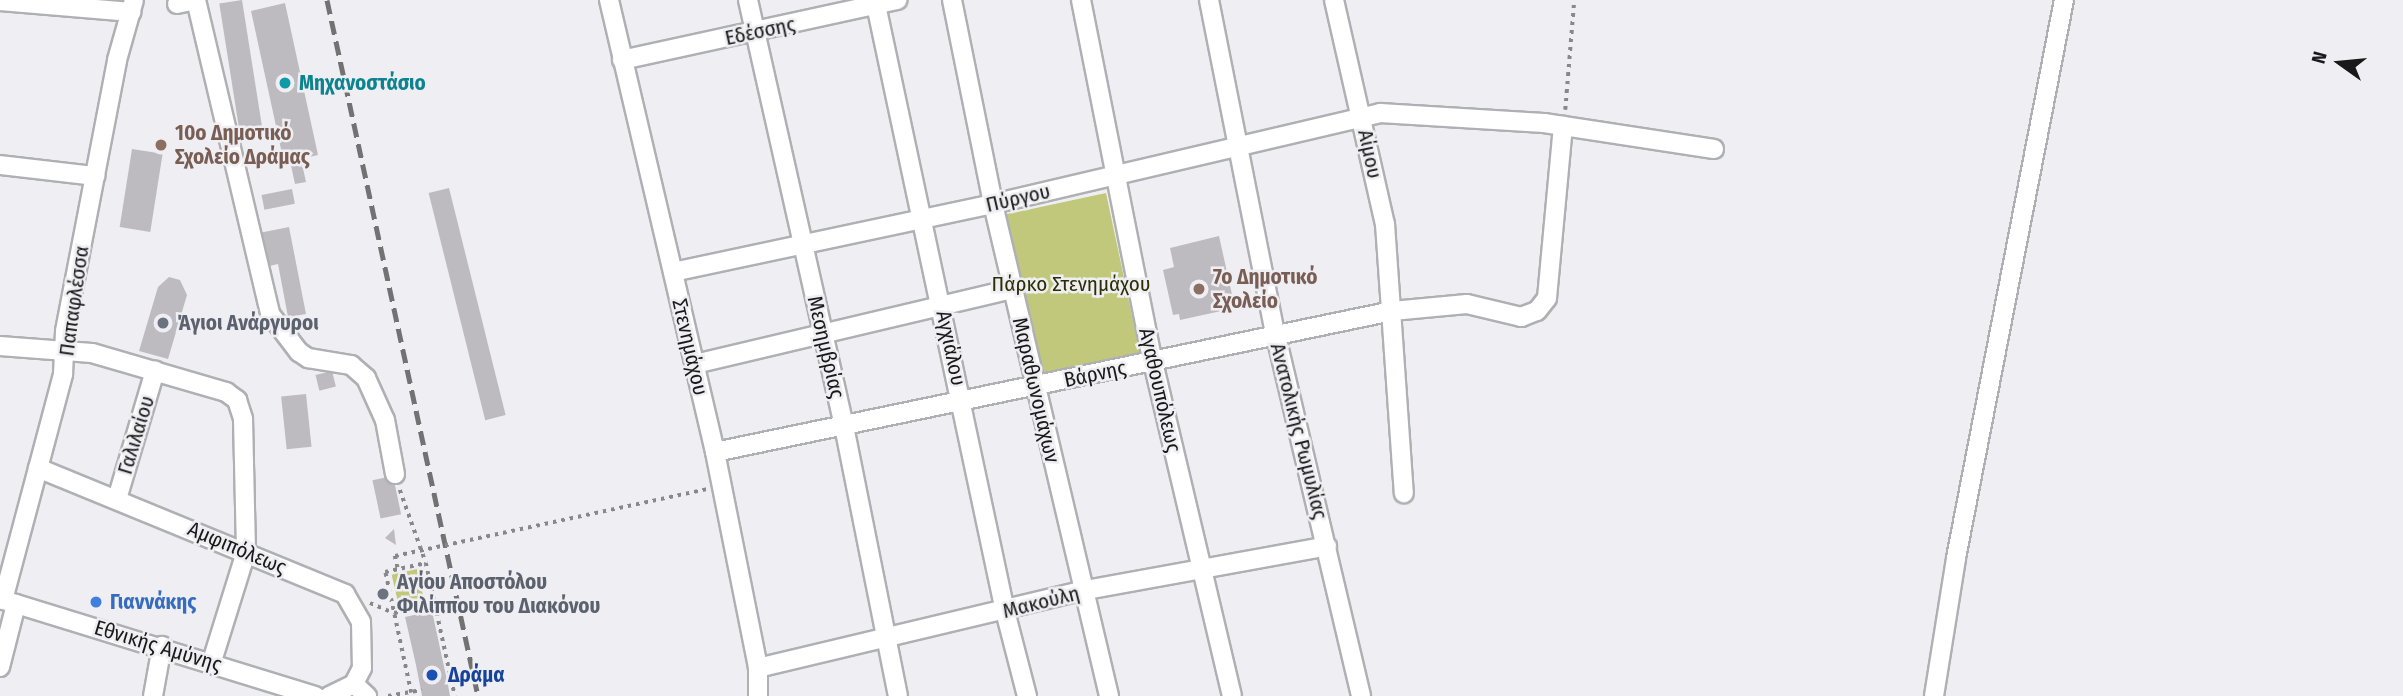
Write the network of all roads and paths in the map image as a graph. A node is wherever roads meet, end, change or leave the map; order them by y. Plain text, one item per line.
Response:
1 (609, 0) edge
2 (748, 0) edge
3 (898, 0) edge
4 (952, 0) edge
5 (1081, 0) edge
6 (1209, 0) edge
7 (1334, 0) edge
8 (1574, 0) edge
9 (2064, 0) edge
10 (0, 1) edge
11 (875, 3) edge
12 (177, 4) dead end
13 (133, 6) edge
14 (756, 33) junction
15 (622, 60) junction
16 (1362, 117) junction
17 (1563, 126) junction
18 (1239, 147) junction
19 (1714, 149) dead end
20 (0, 165) edge
21 (95, 176) junction
22 (1115, 176) junction
23 (993, 204) junction
24 (924, 218) junction
25 (802, 244) junction
26 (673, 272) junction
27 (1013, 289) junction
28 (943, 306) junction
29 (1392, 311) junction
30 (1275, 332) junction
31 (823, 334) junction
32 (0, 346) edge
33 (65, 352) junction
34 (1153, 362) junction
35 (695, 364) junction
36 (155, 371) junction
37 (1034, 386) junction
38 (962, 402) junction
39 (844, 426) junction
40 (715, 452) junction
41 (38, 468) junction
42 (395, 474) joint
43 (707, 489) dead end
44 (1404, 493) dead end
45 (117, 499) junction
46 (1327, 546) junction
47 (246, 552) junction
48 (426, 563) junction
49 (398, 569) junction
50 (1203, 570) junction
51 (1086, 590) junction
52 (345, 594) junction
53 (6, 601) edge
54 (435, 604) junction
55 (1005, 611) junction
56 (394, 613) junction
57 (887, 639) junction
58 (162, 646) junction
59 (212, 661) junction
60 (0, 667) edge
61 (758, 668) junction
62 (360, 690) edge
63 (421, 690) dead end
64 (411, 693) junction
65 (153, 696) edge
66 (315, 696) edge
67 (330, 696) edge
68 (388, 696) edge
69 (455, 696) edge
70 (758, 696) edge
71 (898, 696) edge
72 (1027, 696) edge
73 (1109, 696) edge
74 (1232, 696) edge
75 (1361, 696) edge
76 (1934, 696) edge

1 - 15 street, Στενημάχου
2 - 14 street, Μεσημβρίας
3 - 11 street, Εδέσσης
4 - 23 street, Μαραθωνομάχων
5 - 22 street, Αγαθουπόλεως
6 - 18 street, Ανατολικής Ρωμυλίας
7 - 16 street, Αίμου
8 - 17 path
9 - 76 street
10 - 13 street
11 - 14 street, Εδέσσης
11 - 24 street, Αγχιάλου
12 - 42 street
13 - 21 street, Παπαφλέσσα
14 - 15 street, Εδέσσης
14 - 25 street, Μεσημβρίας
15 - 26 street, Στενημάχου
16 - 17 street, Πύργου
16 - 18 street, Πύργου
16 - 29 street, Αίμου
17 - 19 street, Πύργου
17 - 29 street, Βάρνης
18 - 22 street, Πύργου
18 - 30 street, Ανατολικής Ρωμυλίας
20 - 21 street
21 - 33 street, Παπαφλέσσα
22 - 23 street, Πύργου
22 - 34 street, Αγαθουπόλεως
23 - 24 street, Πύργου
23 - 27 street, Μαραθωνομάχων
24 - 25 street, Πύργου
24 - 28 street, Αγχιάλου
25 - 26 street, Πύργου
25 - 31 street, Μεσημβρίας
26 - 35 street, Στενημάχου
27 - 28 street
27 - 37 street, Μαραθωνομάχων
28 - 31 street
28 - 38 street, Αγχιάλου
29 - 30 street, Βάρνης
29 - 44 street, Αίμου
30 - 34 street, Βάρνης
30 - 46 street, Ανατολικής Ρωμυλίας
31 - 35 street
31 - 39 street, Μεσημβρίας
32 - 33 street
33 - 36 street
33 - 41 street, Παπαφλέσσα
34 - 37 street, Βάρνης
34 - 50 street, Αγαθουπόλεως
35 - 40 street, Στενημάχου
36 - 45 street, Γαλιλαίου
36 - 47 street
37 - 38 street, Βάρνης
37 - 51 street, Μαραθωνομάχων
38 - 39 street, Βάρνης
38 - 55 street, Αγχιάλου
39 - 40 street, Βάρνης
39 - 57 street, Μεσημβρίας
40 - 61 street, Στενημάχου
41 - 45 street, Αμφιπόλεως
41 - 53 street, Παπαφλέσσα
42 - 48 path
43 - 49 path, bridge
45 - 47 street, Αμφιπόλεως
46 - 50 street, Μακούλη
46 - 75 street, Ανατολικής Ρωμυλίας
47 - 52 street, Αμφιπόλεως
47 - 59 street
48 - 49 path
48 - 54 path
49 - 56 path
50 - 51 street, Μακούλη
50 - 74 street, Αγαθουπόλεως
51 - 55 street, Μακούλη
51 - 73 street, Μαραθωνομάχων
52 - 56 path
52 - 62 street
53 - 58 street, Εθνικής Αμύνης
53 - 60 street, Παπαφλέσσα
54 - 56 path
54 - 69 path
55 - 57 street, Μακούλη
55 - 72 street, Αγχιάλου
56 - 64 path
57 - 61 street, Μακούλη
57 - 71 street, Μεσημβρίας
58 - 59 street, Εθνικής Αμύνης
58 - 65 street
59 - 66 street, Εθνικής Αμύνης
61 - 70 street, Στενημάχου
62 - 67 street
63 - 64 path
64 - 68 path

